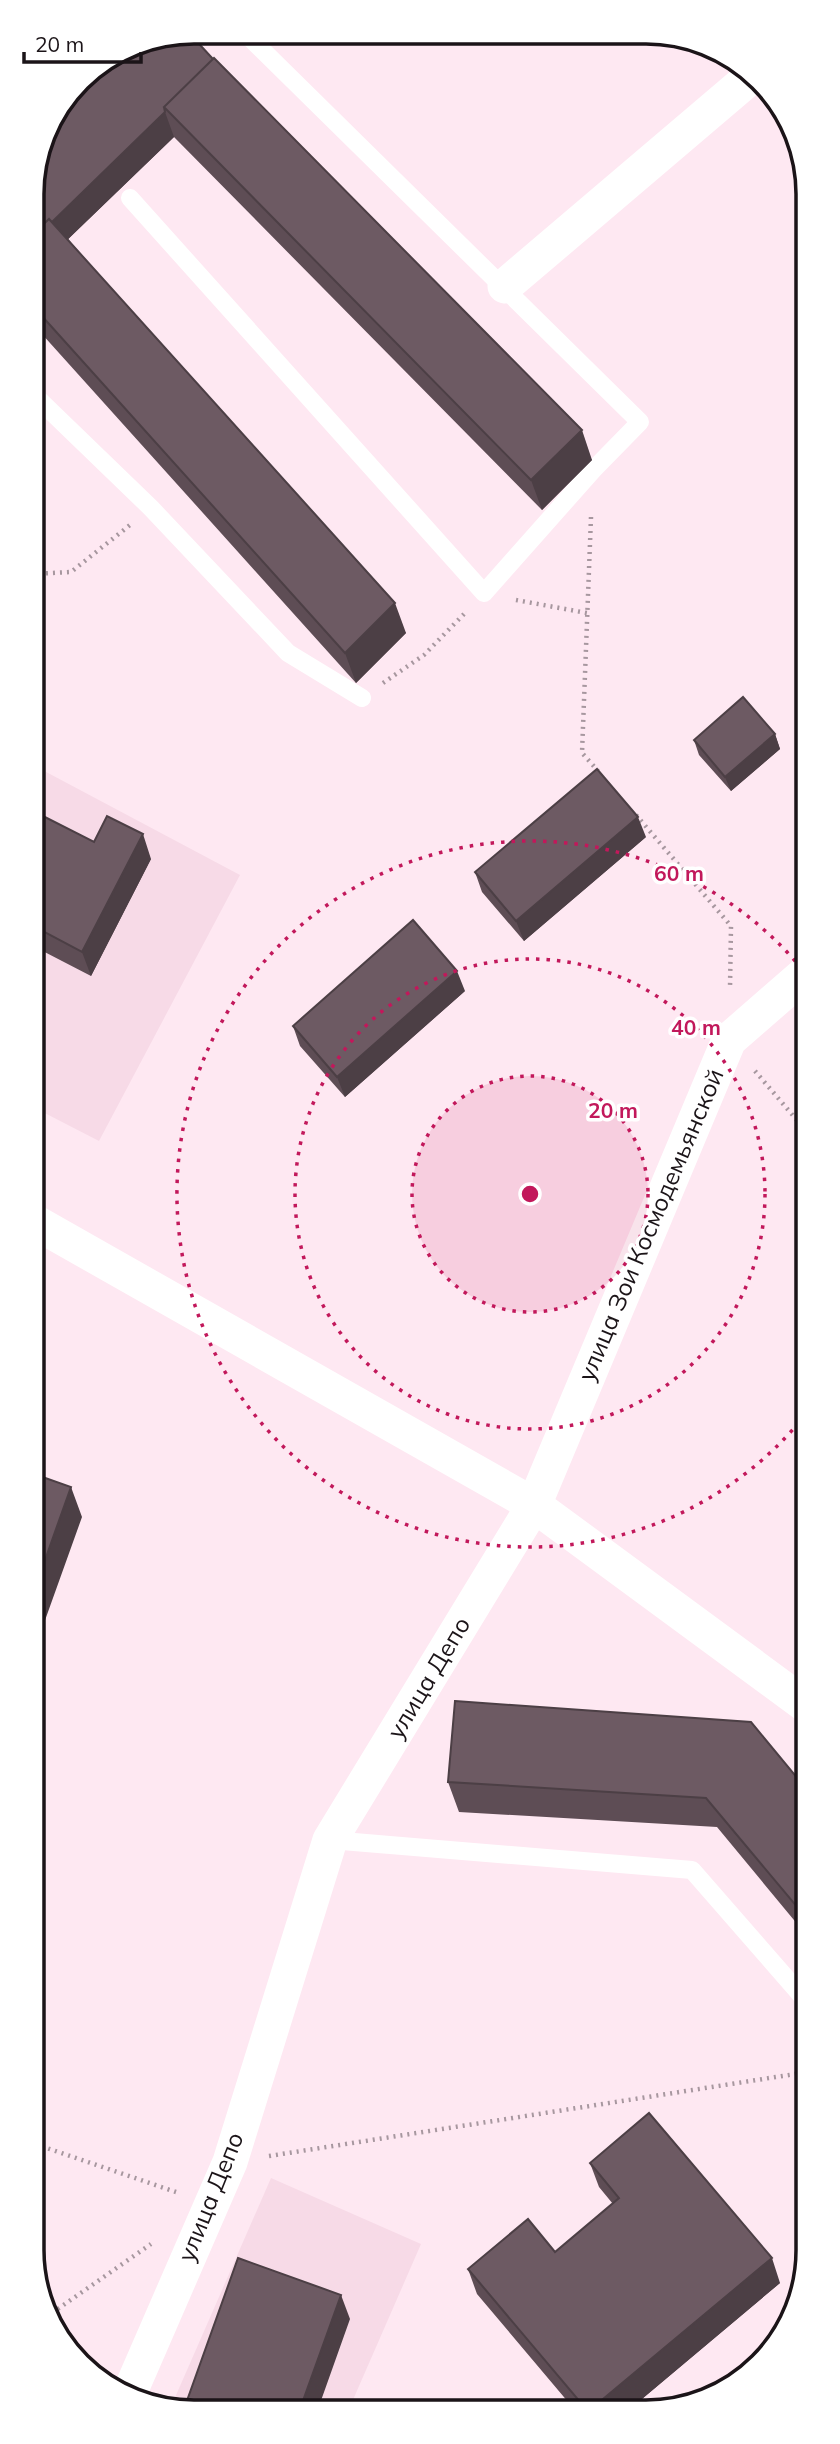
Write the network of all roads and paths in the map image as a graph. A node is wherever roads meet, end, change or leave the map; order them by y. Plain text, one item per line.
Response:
1 (256, 44) edge
2 (745, 82) edge
3 (130, 198) dead end
4 (505, 286) junction
5 (44, 405) edge
6 (593, 470) junction
7 (151, 508) junction
8 (44, 573) edge
9 (484, 593) junction
10 (587, 613) junction
11 (362, 698) joint
12 (600, 773) edge
13 (635, 814) edge
14 (796, 982) edge
15 (729, 1040) junction
16 (796, 1119) edge
17 (44, 1228) edge
18 (534, 1505) junction
19 (796, 1698) edge
20 (330, 1840) junction
21 (796, 1989) edge
22 (796, 2074) edge
23 (44, 2147) edge
24 (230, 2162) junction
25 (210, 2204) junction
26 (153, 2243) dead end
27 (56, 2309) edge
28 (132, 2387) edge

1 - 4 lane
2 - 4 street
3 - 9 lane
4 - 6 lane
5 - 7 lane
6 - 9 lane
6 - 10 path
7 - 8 path
7 - 11 lane
9 - 10 path
9 - 11 path
10 - 12 path
13 - 15 path
14 - 15 street, улица Зои Космодемьянской
15 - 16 path
15 - 18 street, улица Зои Космодемьянской
17 - 18 street
18 - 19 street
18 - 20 street, улица Депо
20 - 21 lane
20 - 24 street, улица Депо
22 - 24 path
23 - 25 path
24 - 25 street, улица Депо
25 - 28 street, улица Депо
26 - 27 path

